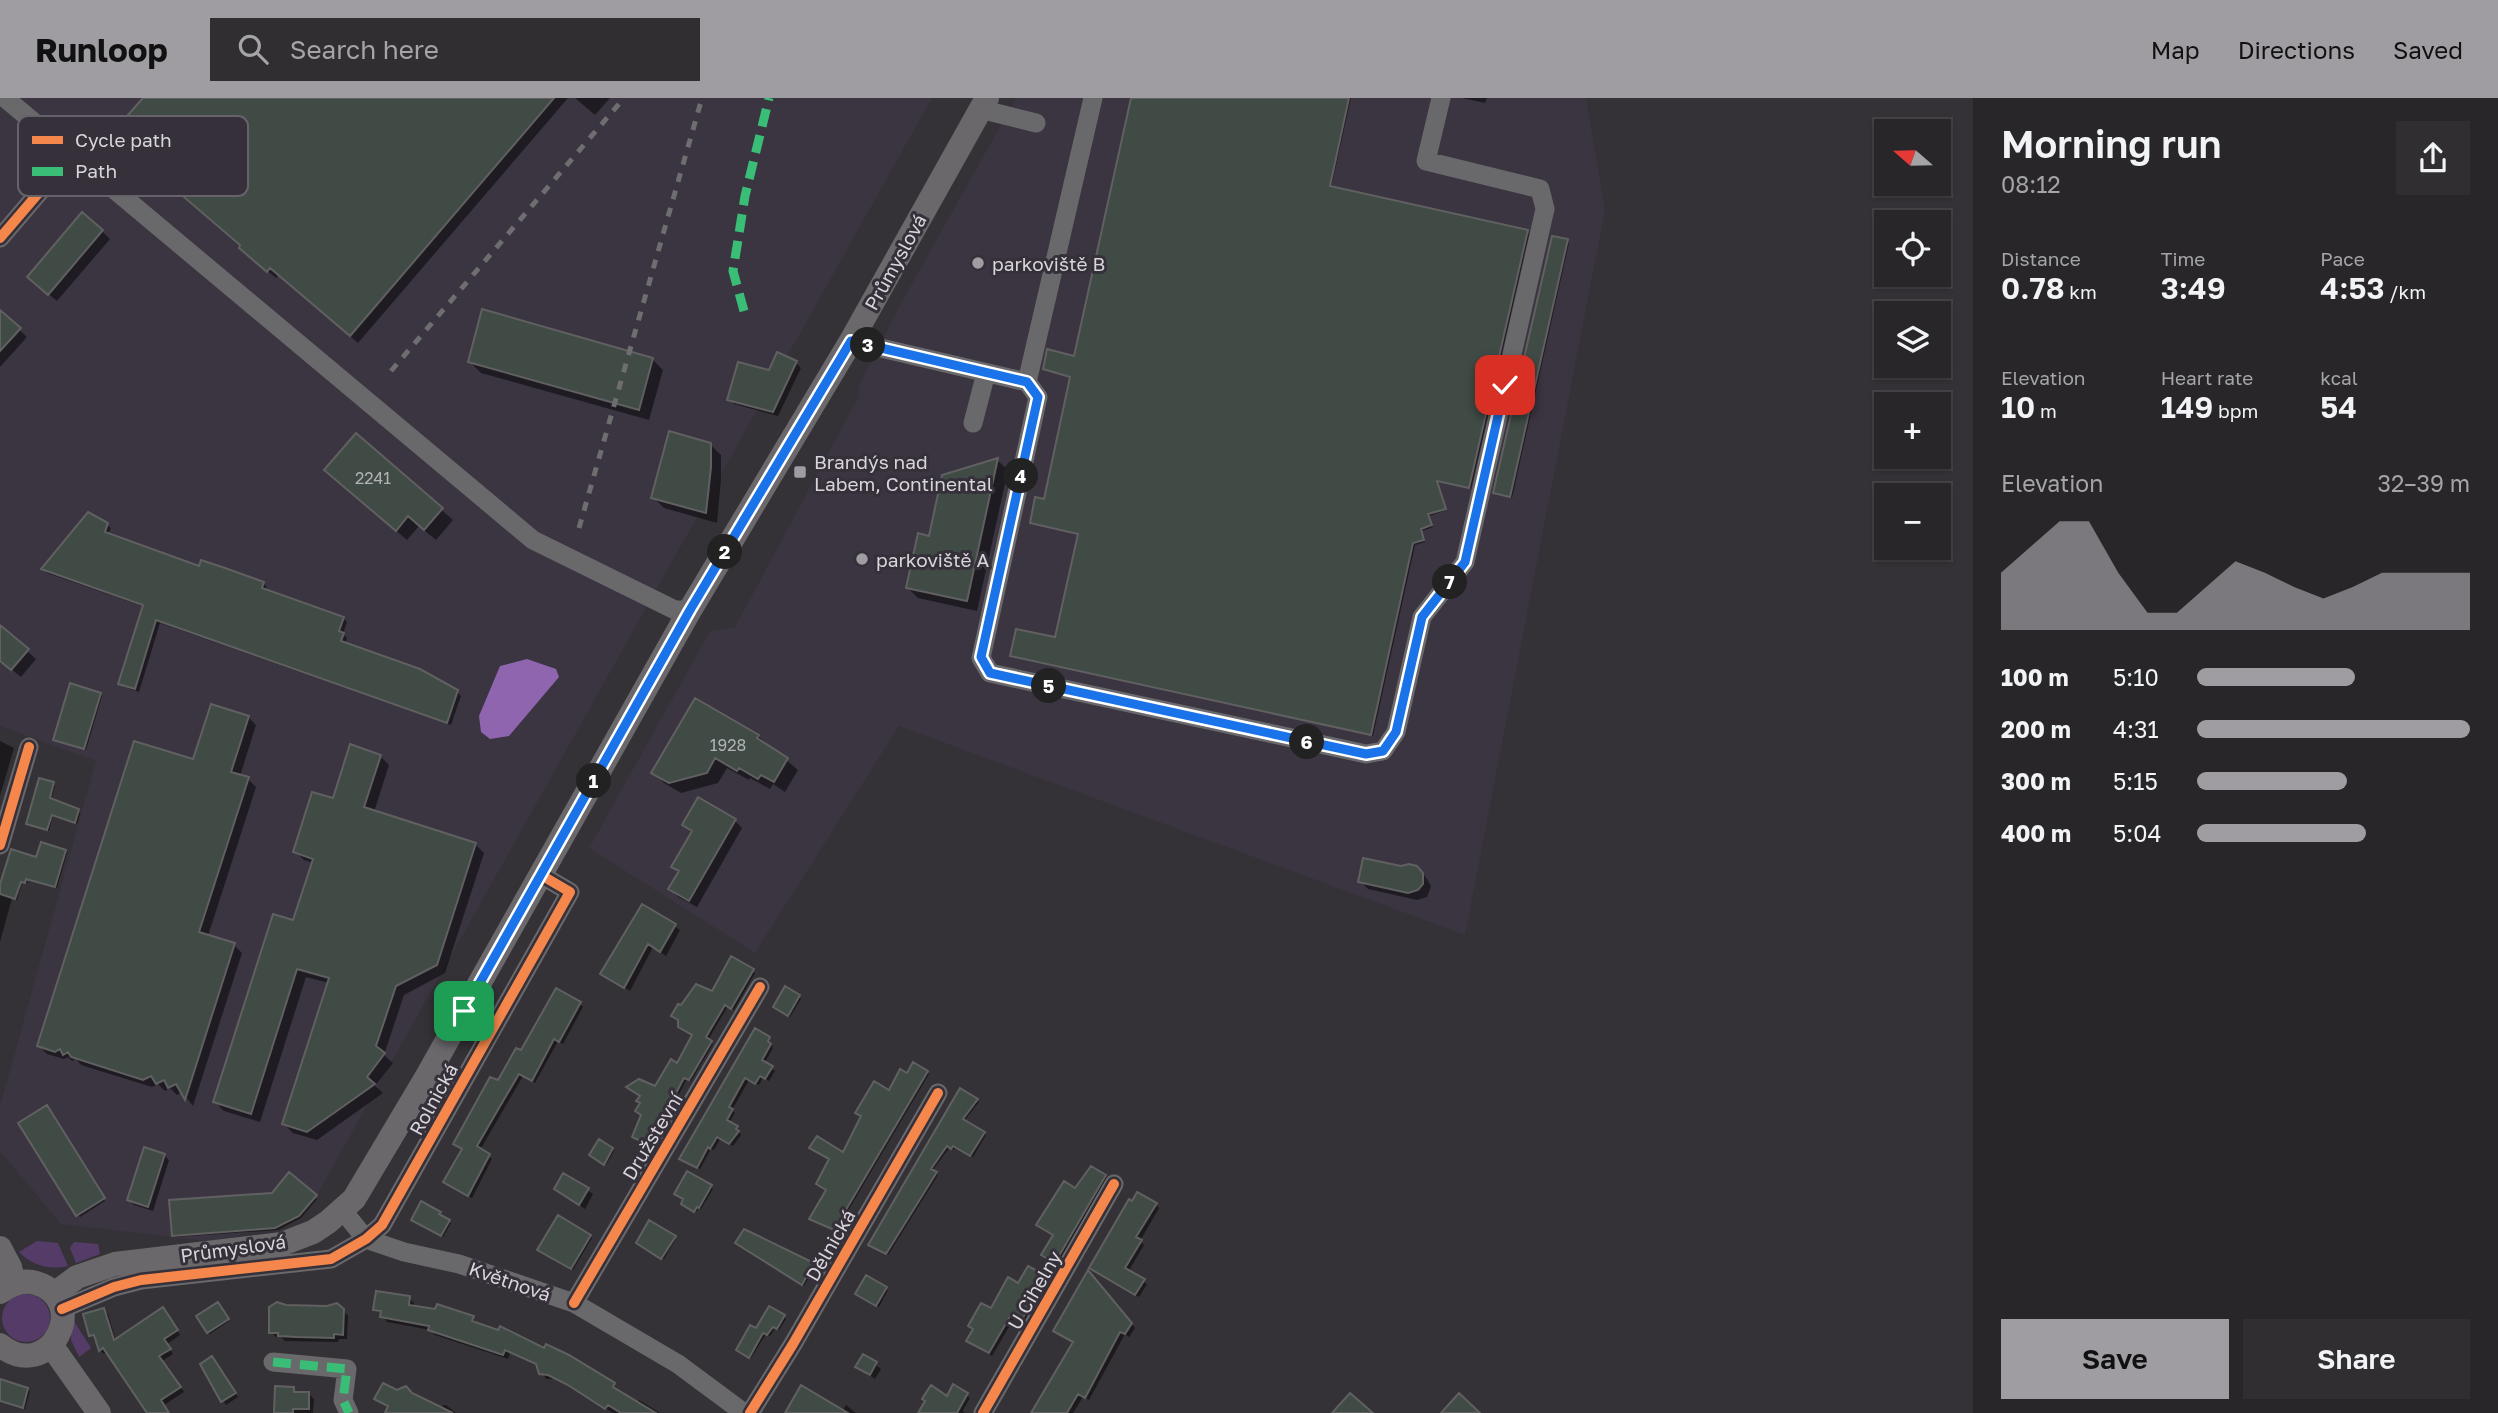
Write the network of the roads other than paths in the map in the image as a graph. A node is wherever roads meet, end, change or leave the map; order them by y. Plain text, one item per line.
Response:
1 (5, 98) edge
2 (1093, 98) edge
3 (1441, 98) edge
4 (984, 103) edge
5 (27, 116) edge
6 (1036, 123) dead end
7 (36, 196) edge
8 (122, 196) edge
9 (0, 239) edge
10 (851, 341) junction
11 (986, 373) junction
12 (1027, 382) junction
13 (973, 423) dead end
14 (690, 610) junction
15 (29, 747) dead end
16 (0, 845) edge
17 (541, 875) junction
18 (760, 987) dead end
19 (937, 1093) dead end
20 (1114, 1185) dead end
21 (343, 1211) junction
22 (366, 1239) junction
23 (0, 1248) edge
24 (7, 1288) edge
25 (66, 1301) junction
26 (574, 1303) junction
27 (0, 1345) edge
28 (51, 1345) junction
29 (273, 1362) dead end
30 (99, 1413) edge
31 (349, 1413) edge
32 (744, 1413) edge
33 (750, 1413) edge
34 (983, 1413) edge

1 - 5 street
2 - 12 street
3 - 12 street
4 - 6 street
4 - 10 main road, Průmyslová
7 - 9 street
8 - 14 street
10 - 11 street
10 - 14 main road, Průmyslová
11 - 12 street
11 - 13 street
14 - 17 main road, Průmyslová
15 - 16 street
17 - 21 main road, Průmyslová
17 - 22 street, Rolnická
18 - 26 street, Družstevní
19 - 33 street, Dělnická
20 - 34 street, U Cihelny
21 - 22 street
21 - 25 main road, Průmyslová
22 - 25 street
22 - 26 street, Květnová
23 - 24 main road
24 - 25 main road
25 - 28 main road
26 - 32 street, Květnová
27 - 28 main road
28 - 30 main road
29 - 31 street

